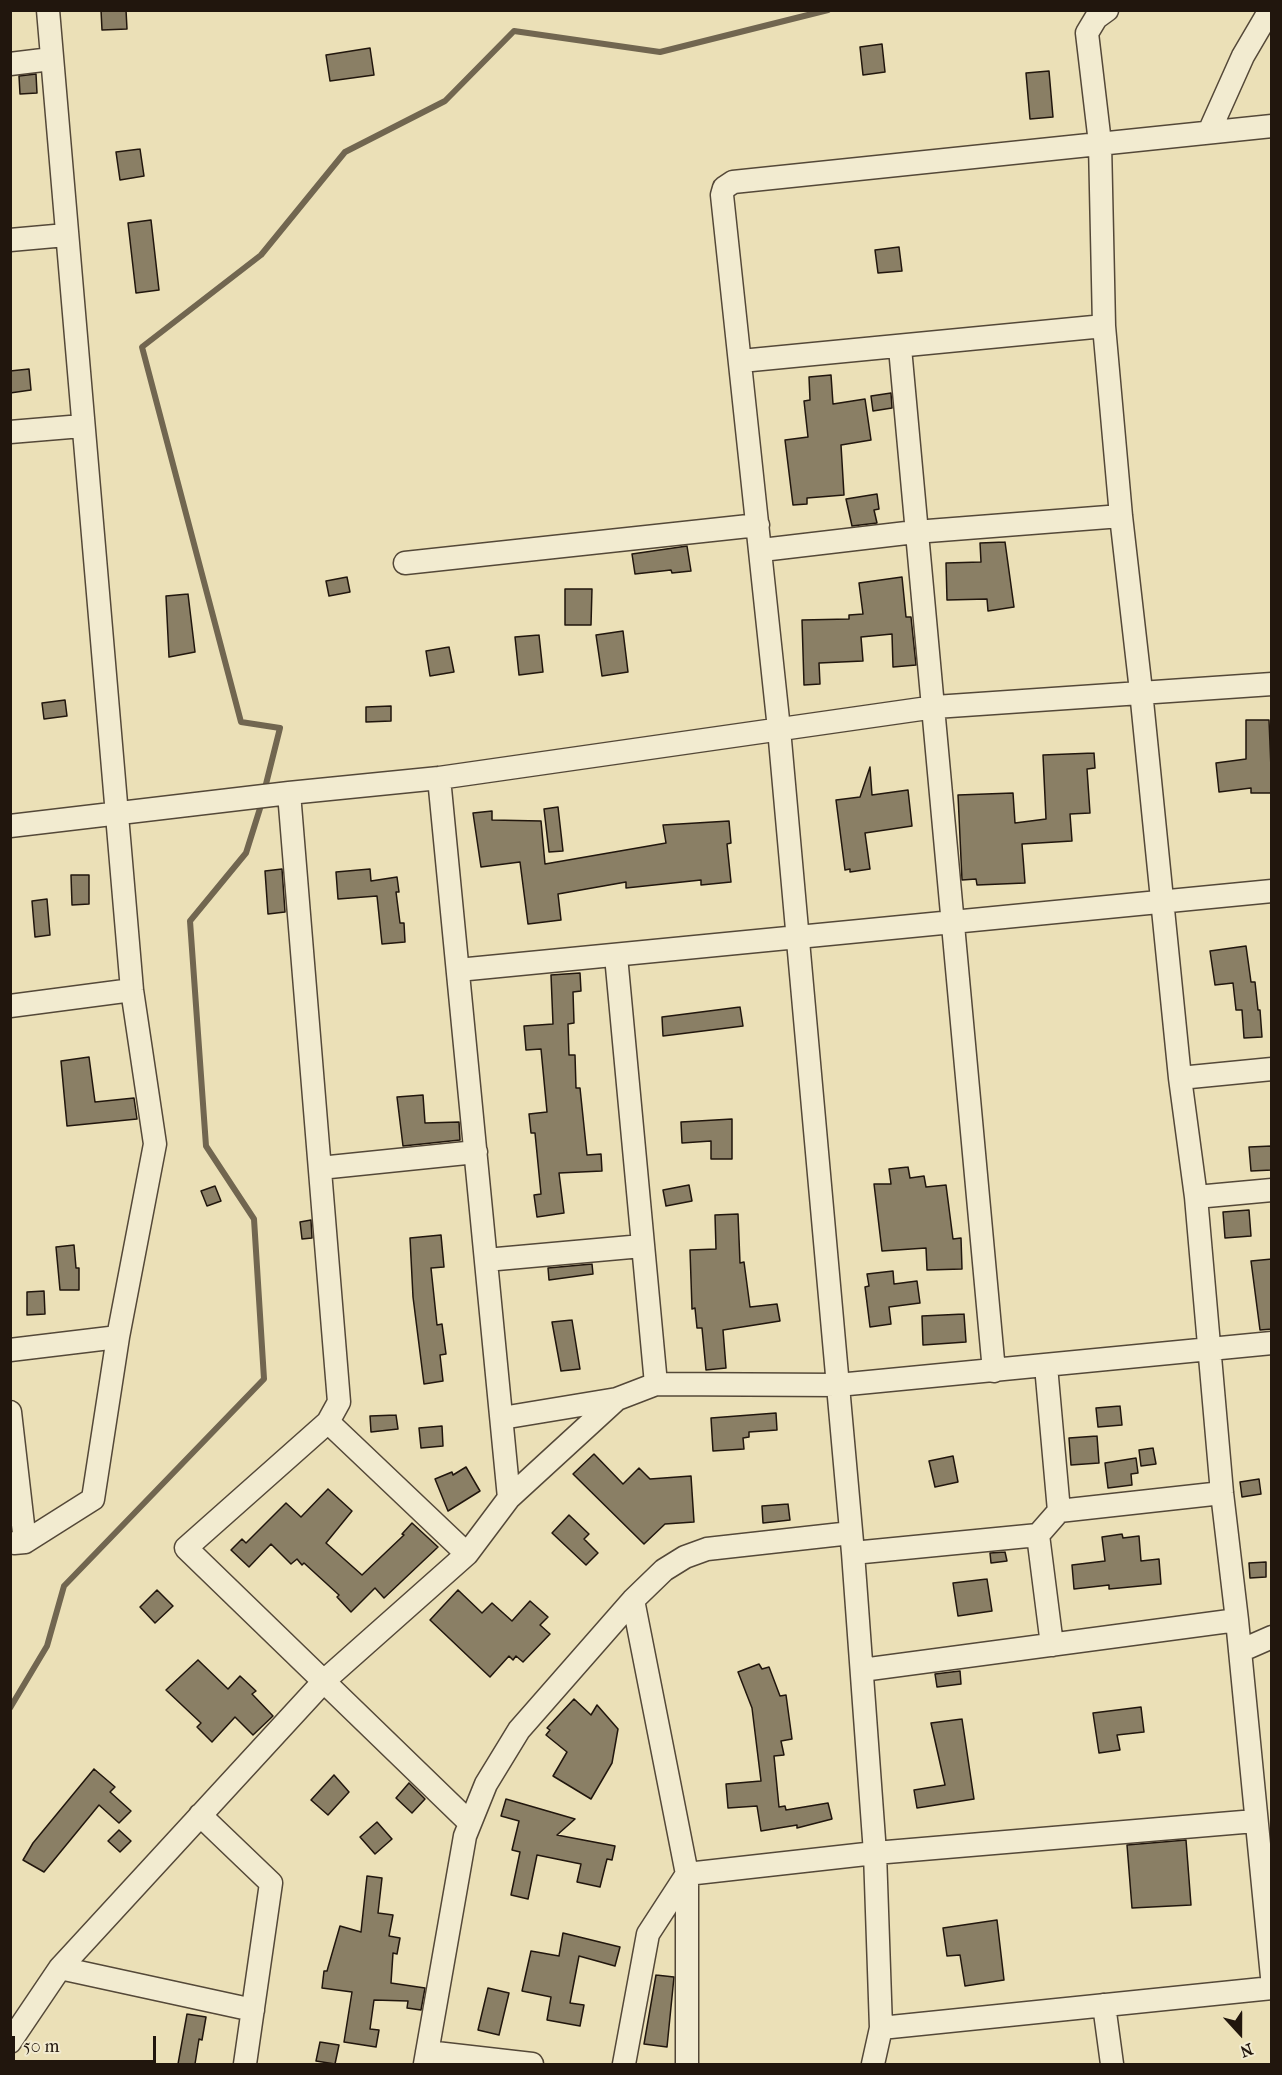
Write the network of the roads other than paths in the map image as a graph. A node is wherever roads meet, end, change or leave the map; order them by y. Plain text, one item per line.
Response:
1 (48, 10) edge
2 (1107, 10) edge
3 (1270, 10) edge
4 (51, 59) junction
5 (10, 64) edge
6 (1272, 126) edge
7 (1209, 132) junction
8 (1100, 143) junction
9 (66, 235) junction
10 (10, 240) edge
11 (1104, 326) junction
12 (900, 348) junction
13 (741, 361) junction
14 (82, 426) junction
15 (10, 432) edge
16 (1121, 516) junction
17 (758, 525) junction
18 (915, 532) junction
19 (762, 550) junction
20 (405, 563) dead end
21 (1272, 684) edge
22 (1142, 691) junction
23 (935, 707) junction
24 (779, 729) junction
25 (440, 778) junction
26 (289, 793) junction
27 (115, 814) junction
28 (10, 826) edge
29 (1272, 891) edge
30 (1162, 902) junction
31 (952, 923) junction
32 (796, 936) junction
33 (616, 956) junction
34 (458, 970) junction
35 (132, 990) junction
36 (10, 1006) edge
37 (1272, 1069) edge
38 (1180, 1077) junction
39 (476, 1152) junction
40 (320, 1168) junction
41 (1272, 1190) edge
42 (1196, 1197) junction
43 (642, 1246) junction
44 (486, 1260) junction
45 (118, 1337) junction
46 (1272, 1343) edge
47 (10, 1350) edge
48 (1211, 1350) junction
49 (1046, 1366) junction
50 (994, 1371) junction
51 (656, 1384) junction
52 (838, 1385) junction
53 (617, 1399) junction
54 (10, 1412) edge
55 (502, 1418) junction
56 (328, 1422) junction
57 (1221, 1493) junction
58 (509, 1498) junction
59 (1059, 1511) junction
60 (1038, 1535) junction
61 (18, 1543) edge
62 (852, 1543) junction
63 (467, 1554) junction
64 (633, 1600) junction
65 (1237, 1620) junction
66 (1272, 1637) edge
67 (1052, 1645) junction
68 (1240, 1651) junction
69 (862, 1670) junction
70 (325, 1680) junction
71 (1262, 1795) edge
72 (200, 1815) junction
73 (1255, 1821) junction
74 (470, 1823) junction
75 (875, 1853) junction
76 (687, 1874) junction
77 (60, 1968) junction
78 (1272, 1977) edge
79 (1272, 1988) edge
80 (1104, 2005) junction
81 (253, 2010) junction
82 (880, 2028) junction
83 (10, 2042) edge
84 (426, 2058) edge
85 (245, 2064) edge
86 (532, 2064) edge
87 (624, 2064) edge
88 (687, 2064) edge
89 (873, 2064) edge
90 (1112, 2064) edge

1 - 4 street
2 - 8 street
3 - 7 street
4 - 5 street
4 - 9 street
6 - 7 street
7 - 8 street
8 - 11 street
8 - 13 street
9 - 10 street
9 - 14 street
11 - 12 street
11 - 16 street
12 - 13 street
12 - 18 street
13 - 17 street
14 - 15 street
14 - 27 street
16 - 18 street
16 - 22 street
17 - 19 street
17 - 20 street
18 - 19 street
18 - 23 street
19 - 24 street
21 - 22 street
22 - 23 street
22 - 30 street
23 - 24 street
23 - 31 street
24 - 25 street
24 - 32 street
25 - 26 street
25 - 34 street
26 - 27 street
26 - 40 street
27 - 28 street
27 - 35 street
29 - 30 street
30 - 31 street
30 - 38 street
31 - 32 street
31 - 50 street
32 - 33 street
32 - 52 street
33 - 34 street
33 - 43 street
34 - 39 street
35 - 36 street
35 - 45 street
37 - 38 street
38 - 42 street
39 - 40 street
39 - 44 street
40 - 56 street
41 - 42 street
42 - 48 street
43 - 44 street
43 - 51 street
44 - 55 street
45 - 47 street
45 - 61 street
46 - 48 street
48 - 49 street
48 - 57 street
49 - 50 street
49 - 59 street
50 - 52 street
51 - 52 street
51 - 53 street
52 - 62 street
53 - 55 street
53 - 58 street
54 - 61 street
55 - 58 street
56 - 63 street
56 - 70 street
57 - 59 street
57 - 65 street
58 - 63 street
59 - 60 street
60 - 62 street
60 - 67 street
62 - 64 street
62 - 69 street
63 - 70 street
64 - 74 street
64 - 76 street
65 - 67 street
65 - 68 street
66 - 68 street
67 - 69 street
68 - 71 street
69 - 75 street
70 - 72 street
70 - 74 street
71 - 73 street
72 - 77 street
72 - 81 street
73 - 75 street
73 - 78 street
74 - 84 street
75 - 76 street
75 - 82 street
76 - 87 street
76 - 88 street
77 - 81 street
77 - 83 street
79 - 80 street
80 - 82 street
80 - 90 street
81 - 85 street
82 - 89 street
84 - 86 street

